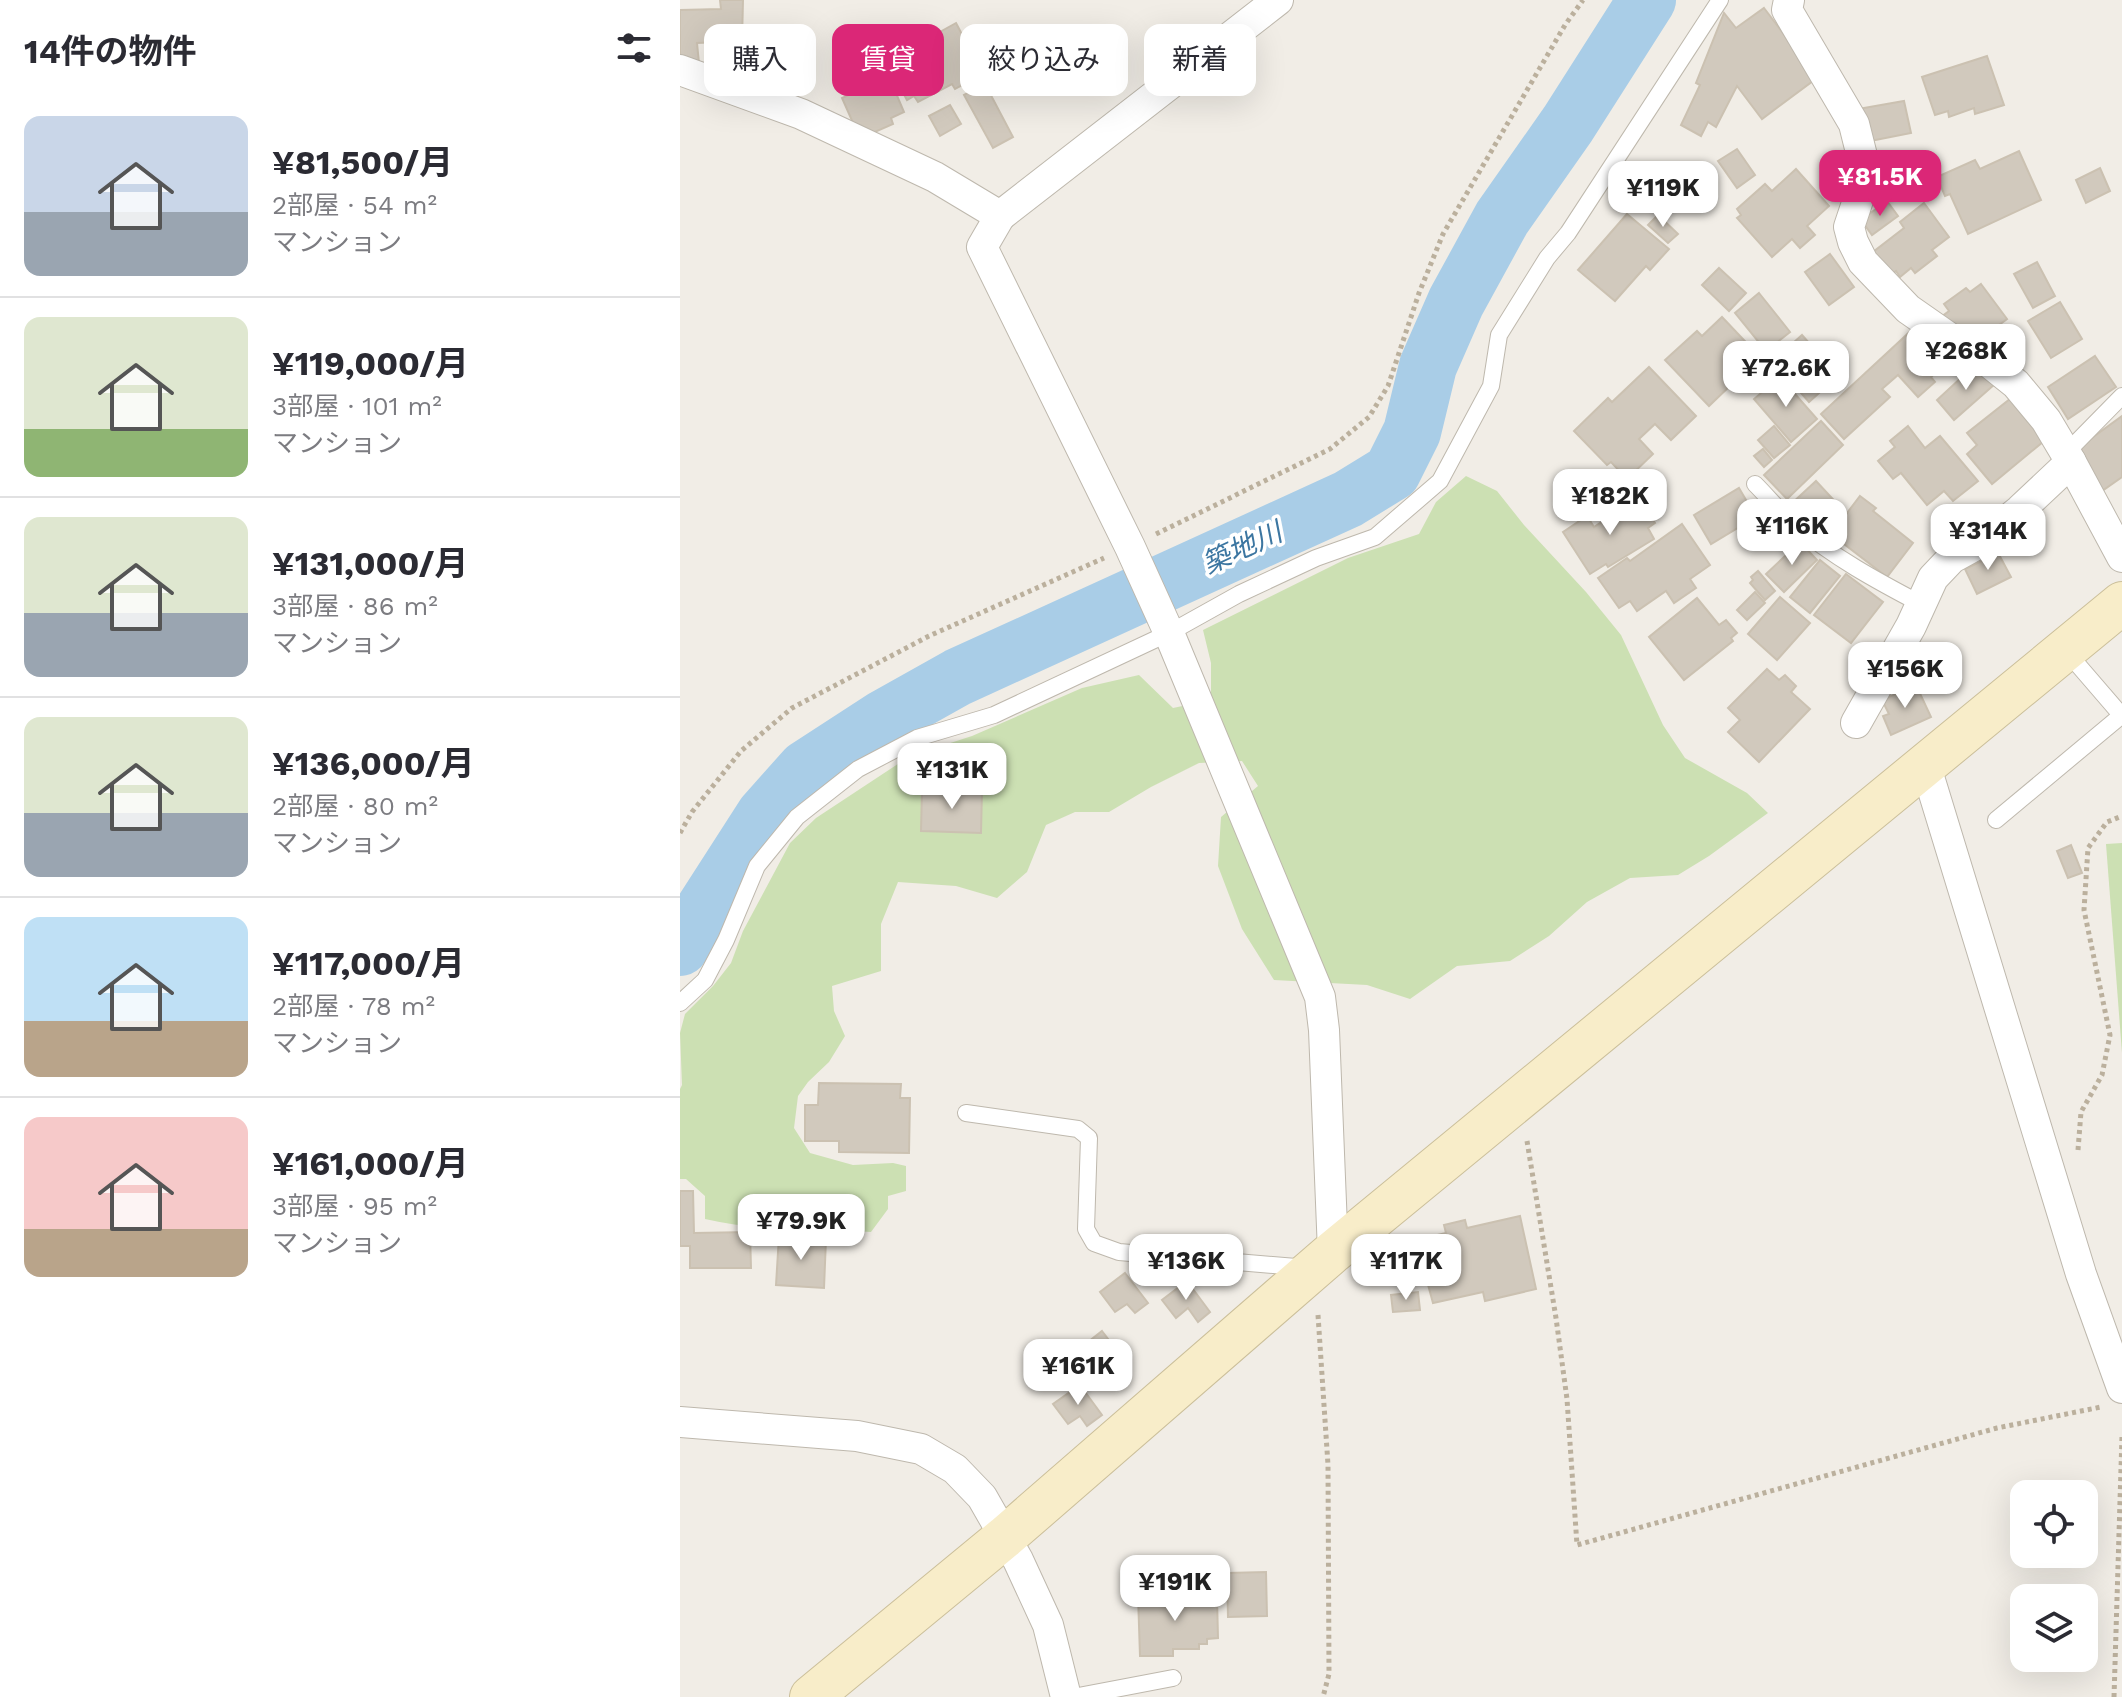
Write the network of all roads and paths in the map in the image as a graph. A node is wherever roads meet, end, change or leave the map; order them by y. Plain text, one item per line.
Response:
1 (1278, 0) edge
2 (1583, 0) edge
3 (1720, 0) edge
4 (1789, 0) edge
5 (680, 70) edge
6 (1000, 216) junction
7 (2122, 396) edge
8 (2069, 457) junction
9 (1755, 484) dead end
10 (1132, 552) junction
11 (2122, 557) edge
12 (2122, 603) edge
13 (1921, 604) junction
14 (1167, 630) junction
15 (2065, 650) junction
16 (2122, 716) edge
17 (1856, 723) dead end
18 (1925, 764) junction
19 (2122, 816) edge
20 (1996, 820) dead end
21 (680, 833) edge
22 (680, 1003) edge
23 (1504, 1111) junction
24 (966, 1113) dead end
25 (2082, 1163) dead end
26 (1324, 1260) junction
27 (2114, 1397) edge
28 (680, 1422) edge
29 (2122, 1436) edge
30 (1005, 1537) junction
31 (1173, 1678) dead end
32 (811, 1697) edge
33 (1066, 1697) edge
34 (1073, 1697) edge
35 (1323, 1697) edge
36 (2114, 1697) edge

1 - 6 street
2 - 10 path
3 - 14 lane
4 - 8 street
5 - 6 street
6 - 10 street
7 - 8 lane
8 - 11 street
8 - 13 street
9 - 13 lane
10 - 14 street
10 - 21 path
12 - 15 street
13 - 17 street
14 - 22 lane
14 - 26 street
15 - 16 lane
15 - 18 street
16 - 20 lane
18 - 23 street
18 - 27 street
19 - 25 path
23 - 26 street
23 - 27 path
24 - 26 lane
26 - 30 street
26 - 35 path
28 - 30 street
29 - 36 path
30 - 32 street
30 - 33 street
31 - 34 lane

